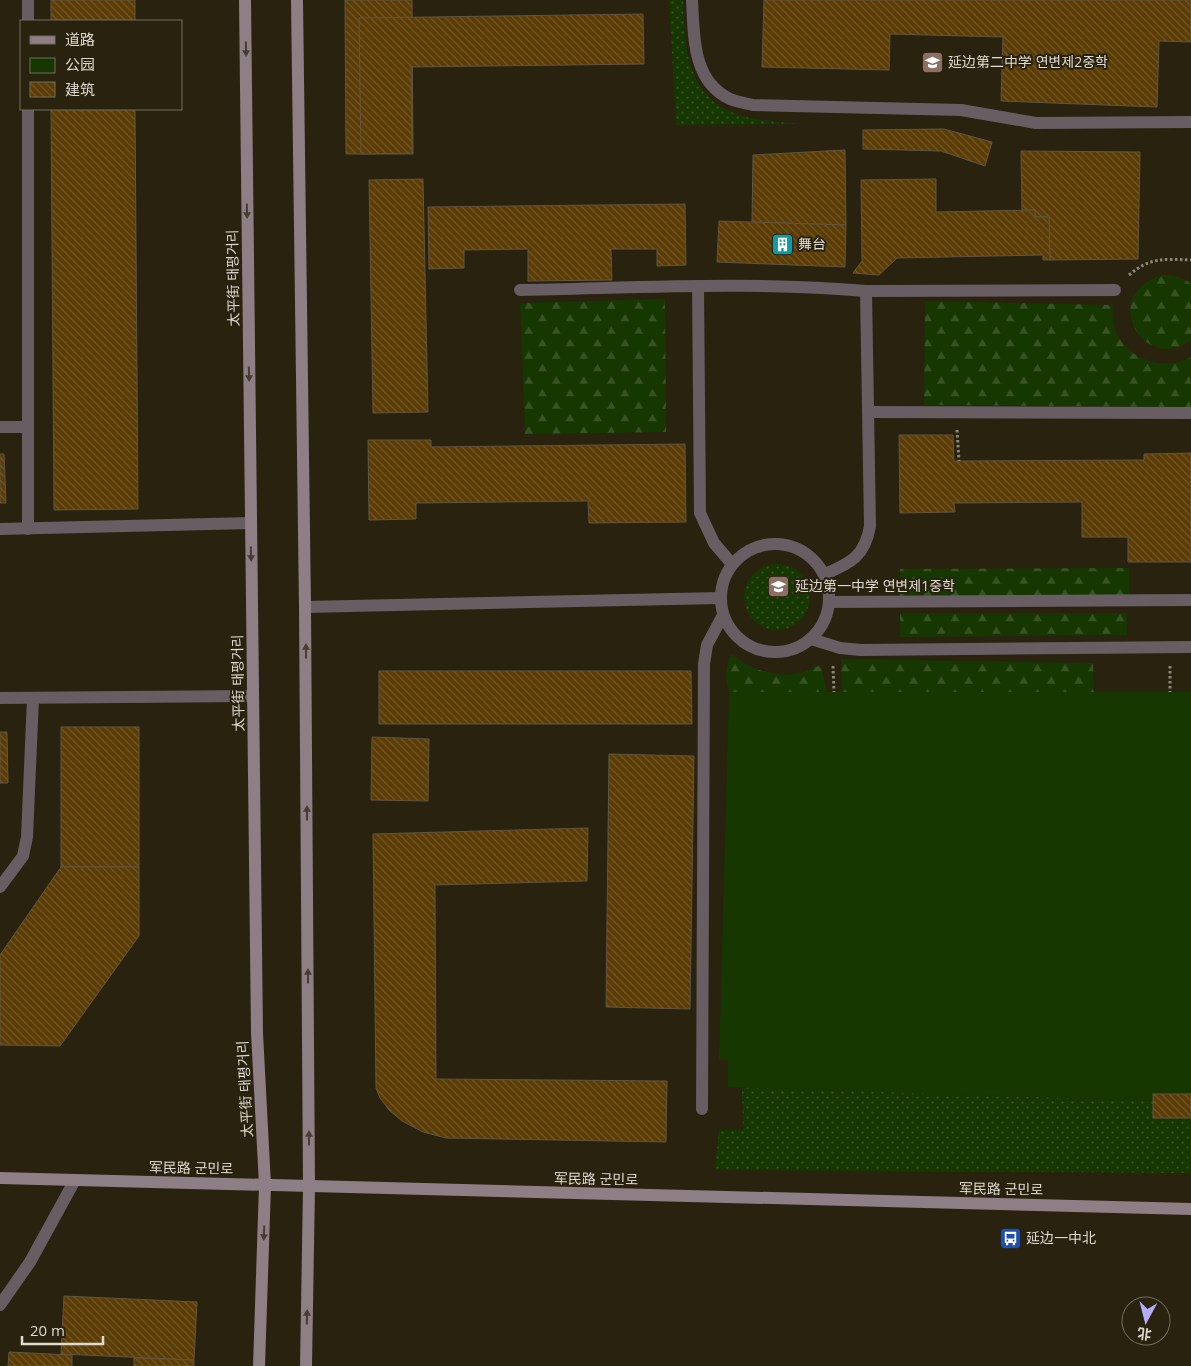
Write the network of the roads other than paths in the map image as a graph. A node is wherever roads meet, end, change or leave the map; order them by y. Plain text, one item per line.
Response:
1 (28, 0) edge
2 (245, 0) edge
3 (297, 0) edge
4 (692, 0) edge
5 (28, 20) edge
6 (28, 110) edge
7 (1191, 122) edge
8 (698, 286) junction
9 (520, 290) dead end
10 (1115, 290) road end
11 (866, 291) junction
12 (868, 412) junction
13 (1191, 412) edge
14 (0, 427) edge
15 (28, 427) junction
16 (251, 523) junction
17 (28, 528) junction
18 (0, 529) edge
19 (732, 564) junction
20 (825, 574) junction
21 (720, 598) junction
22 (1191, 600) edge
23 (829, 602) junction
24 (305, 607) junction
25 (723, 615) junction
26 (811, 639) junction
27 (1191, 647) edge
28 (253, 696) junction
29 (0, 698) edge
30 (33, 698) junction
31 (0, 887) edge
32 (702, 1109) dead end
33 (0, 1178) edge
34 (75, 1180) junction
35 (265, 1185) junction
36 (309, 1187) junction
37 (1191, 1209) edge
38 (0, 1305) edge
39 (259, 1366) edge
40 (306, 1366) edge

1 - 5 street
2 -> 16 main road, 太平街 태평거리
3 - 24 main road
4 - 7 street
6 - 15 street
8 - 9 street
8 - 11 street
8 - 19 street
10 - 11 street
11 - 12 street
12 - 13 street
12 - 20 street
14 - 15 street
15 - 17 street
16 - 17 street
16 -> 28 main road, 太平街 태평거리
17 - 18 street
19 - 20 street
19 - 21 street
20 - 23 street
21 - 24 street
21 - 25 street
22 - 23 street
23 - 26 street
36 -> 24 main road
25 - 26 street
25 - 32 street
26 - 27 street
28 - 30 street
28 - 35 main road, 太平街 태평거리
29 - 30 street
30 - 31 street
33 - 34 main road, 军民路 군민로
34 - 35 main road, 军民路 군민로
34 - 38 street
35 - 36 main road, 军民路 군민로
35 -> 39 main road, 太平街 태평거리
36 - 37 main road, 军民路 군민로
40 -> 36 main road

